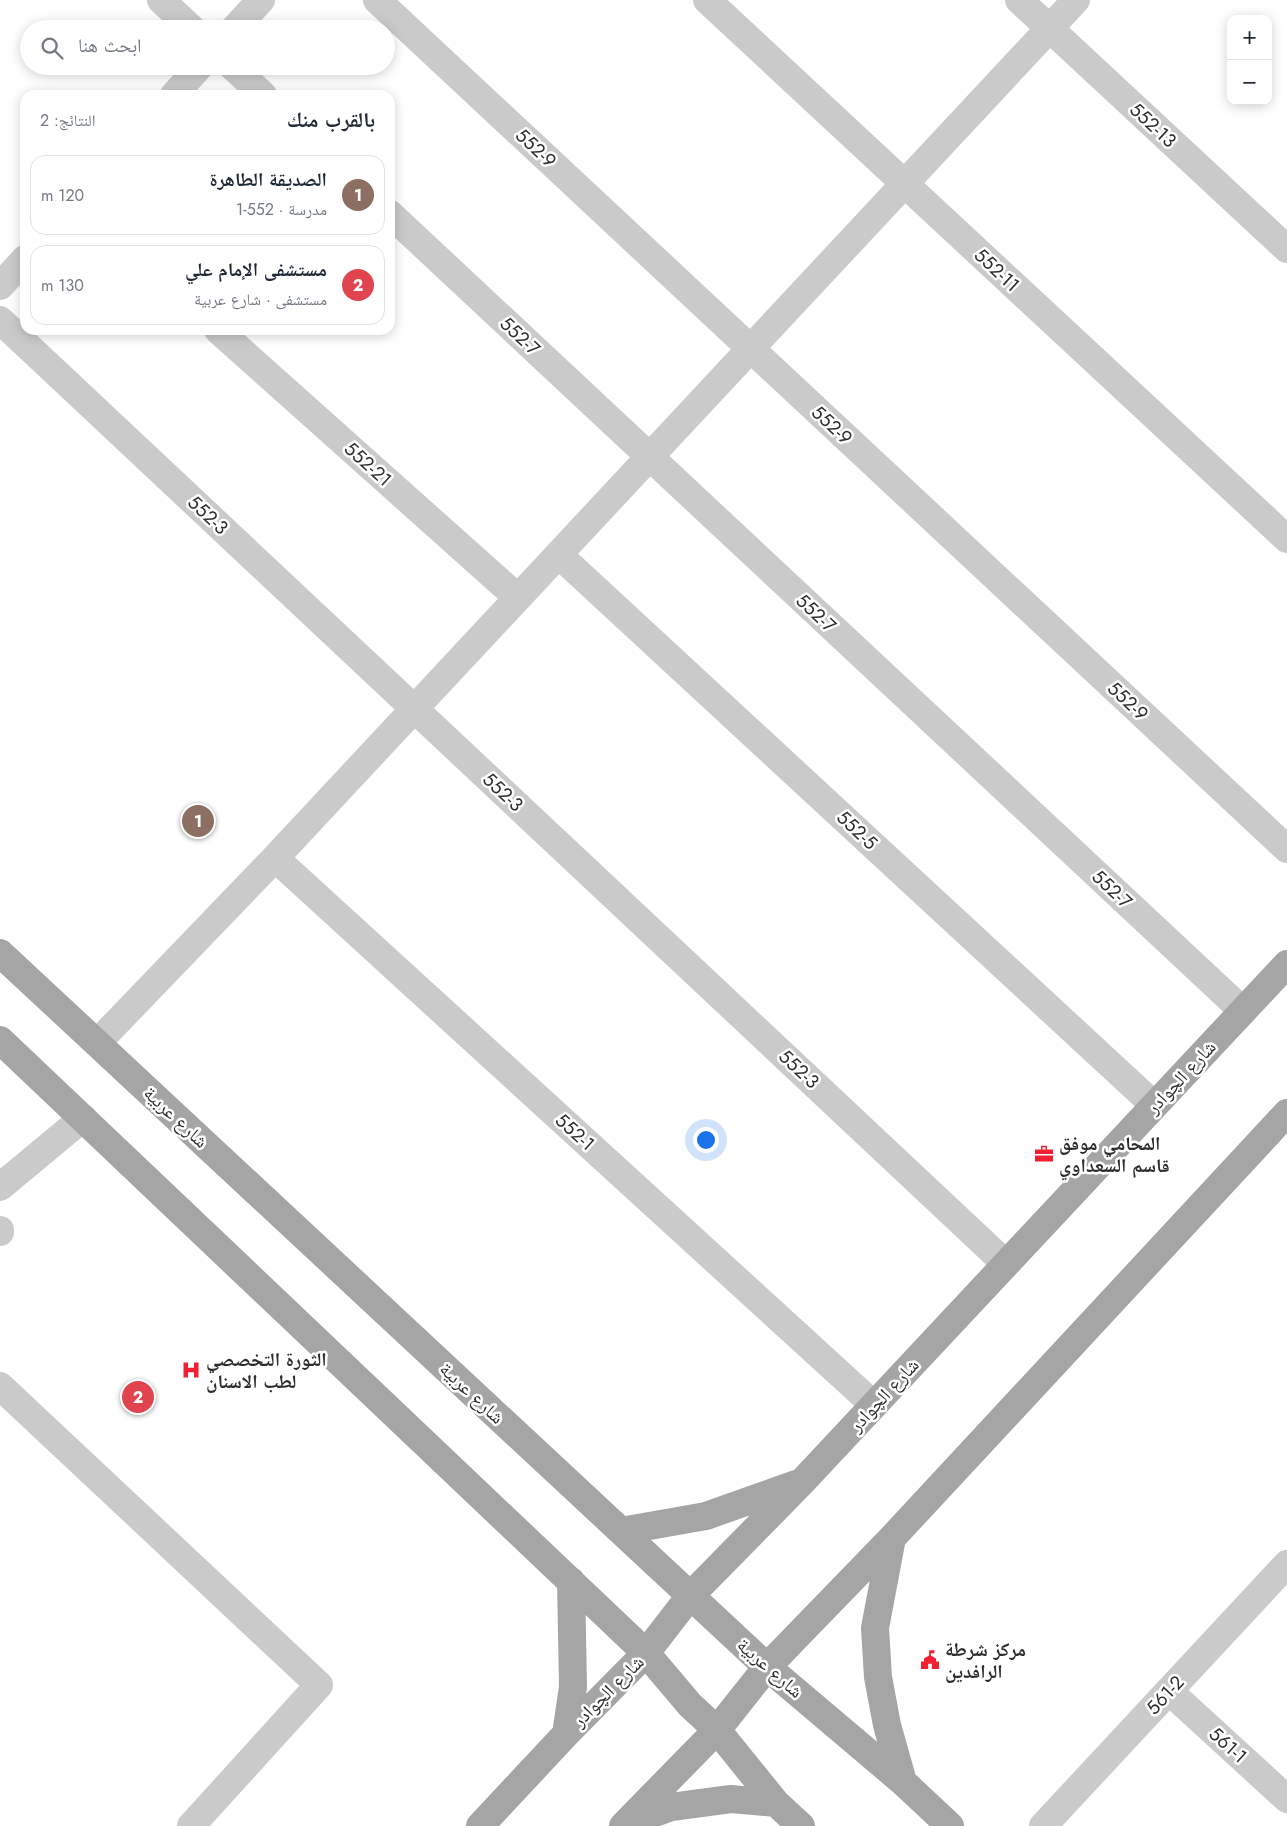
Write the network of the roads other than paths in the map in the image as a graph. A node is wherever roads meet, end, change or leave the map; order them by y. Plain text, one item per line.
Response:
1 (161, 0) edge
2 (260, 0) edge
3 (376, 0) edge
4 (707, 0) edge
5 (1018, 0) edge
6 (1076, 0) edge
7 (182, 20) edge
8 (242, 20) edge
9 (1050, 29) junction
10 (192, 75) edge
11 (242, 75) edge
12 (178, 90) edge
13 (258, 90) edge
14 (904, 183) junction
15 (395, 219) edge
16 (1287, 249) edge
17 (20, 264) edge
18 (0, 286) edge
19 (0, 320) edge
20 (224, 335) edge
21 (751, 349) junction
22 (650, 458) junction
23 (1287, 539) edge
24 (559, 554) junction
25 (518, 598) junction
26 (415, 709) junction
27 (1287, 849) edge
28 (275, 858) junction
29 (0, 953) edge
30 (1287, 964) edge
31 (1242, 1011) junction
32 (0, 1040) edge
33 (97, 1043) junction
34 (1154, 1105) junction
35 (1287, 1113) edge
36 (83, 1118) junction
37 (0, 1187) edge
38 (1006, 1264) junction
39 (0, 1386) edge
40 (874, 1405) junction
41 (802, 1482) junction
42 (621, 1531) junction
43 (892, 1538) junction
44 (1287, 1564) edge
45 (571, 1581) junction
46 (690, 1596) junction
47 (646, 1653) junction
48 (767, 1666) junction
49 (1169, 1691) junction
50 (717, 1730) junction
51 (566, 1734) junction
52 (903, 1782) junction
53 (1287, 1799) edge
54 (776, 1802) junction
55 (624, 1825) edge
56 (191, 1826) edge
57 (480, 1826) edge
58 (801, 1826) edge
59 (950, 1826) edge
60 (1043, 1826) edge

1 - 7 street
2 - 8 street
3 - 21 street, 552-9
4 - 14 street, 552-11
5 - 9 street, 552-13
6 - 9 street
9 - 14 street
9 - 16 street, 552-13
10 - 12 street
11 - 13 street
14 - 21 street
14 - 23 street, 552-11
15 - 22 street, 552-7
17 - 18 street
19 - 26 street, 552-3
20 - 25 street, 552-21
21 - 22 street
21 - 27 street, 552-9
22 - 24 street
22 - 31 street, 552-7
24 - 25 street
24 - 34 street, 552-5
25 - 26 street
26 - 28 street
26 - 38 street, 552-3
28 - 33 street
28 - 40 street, 552-1
29 - 33 main road, شارع عربية
30 - 31 main road, شارع الچوادر
31 - 34 main road, شارع الچوادر
32 - 36 main road
33 - 42 main road, شارع عربية
34 - 38 main road, شارع الچوادر
35 - 43 main road
36 - 37 street
36 - 45 main road
38 - 40 main road, شارع الچوادر
39 - 56 street
40 - 41 main road, شارع الچوادر
41 - 42 main road
41 - 46 main road, شارع الچوادر
42 - 46 main road, شارع عربية
43 - 48 main road
43 - 52 main road
44 - 49 street, 561-2
45 - 47 main road
45 - 51 main road
46 - 47 main road, شارع الچوادر
46 - 48 main road, شارع عربية
47 - 50 main road
47 - 51 main road, شارع الچوادر
48 - 50 main road
48 - 52 main road, شارع عربية
49 - 53 street, 561-1
49 - 60 street, 561-2
50 - 54 main road
50 - 55 main road
51 - 57 main road, شارع الچوادر
52 - 59 main road, شارع عربية
54 - 55 main road
54 - 58 main road

